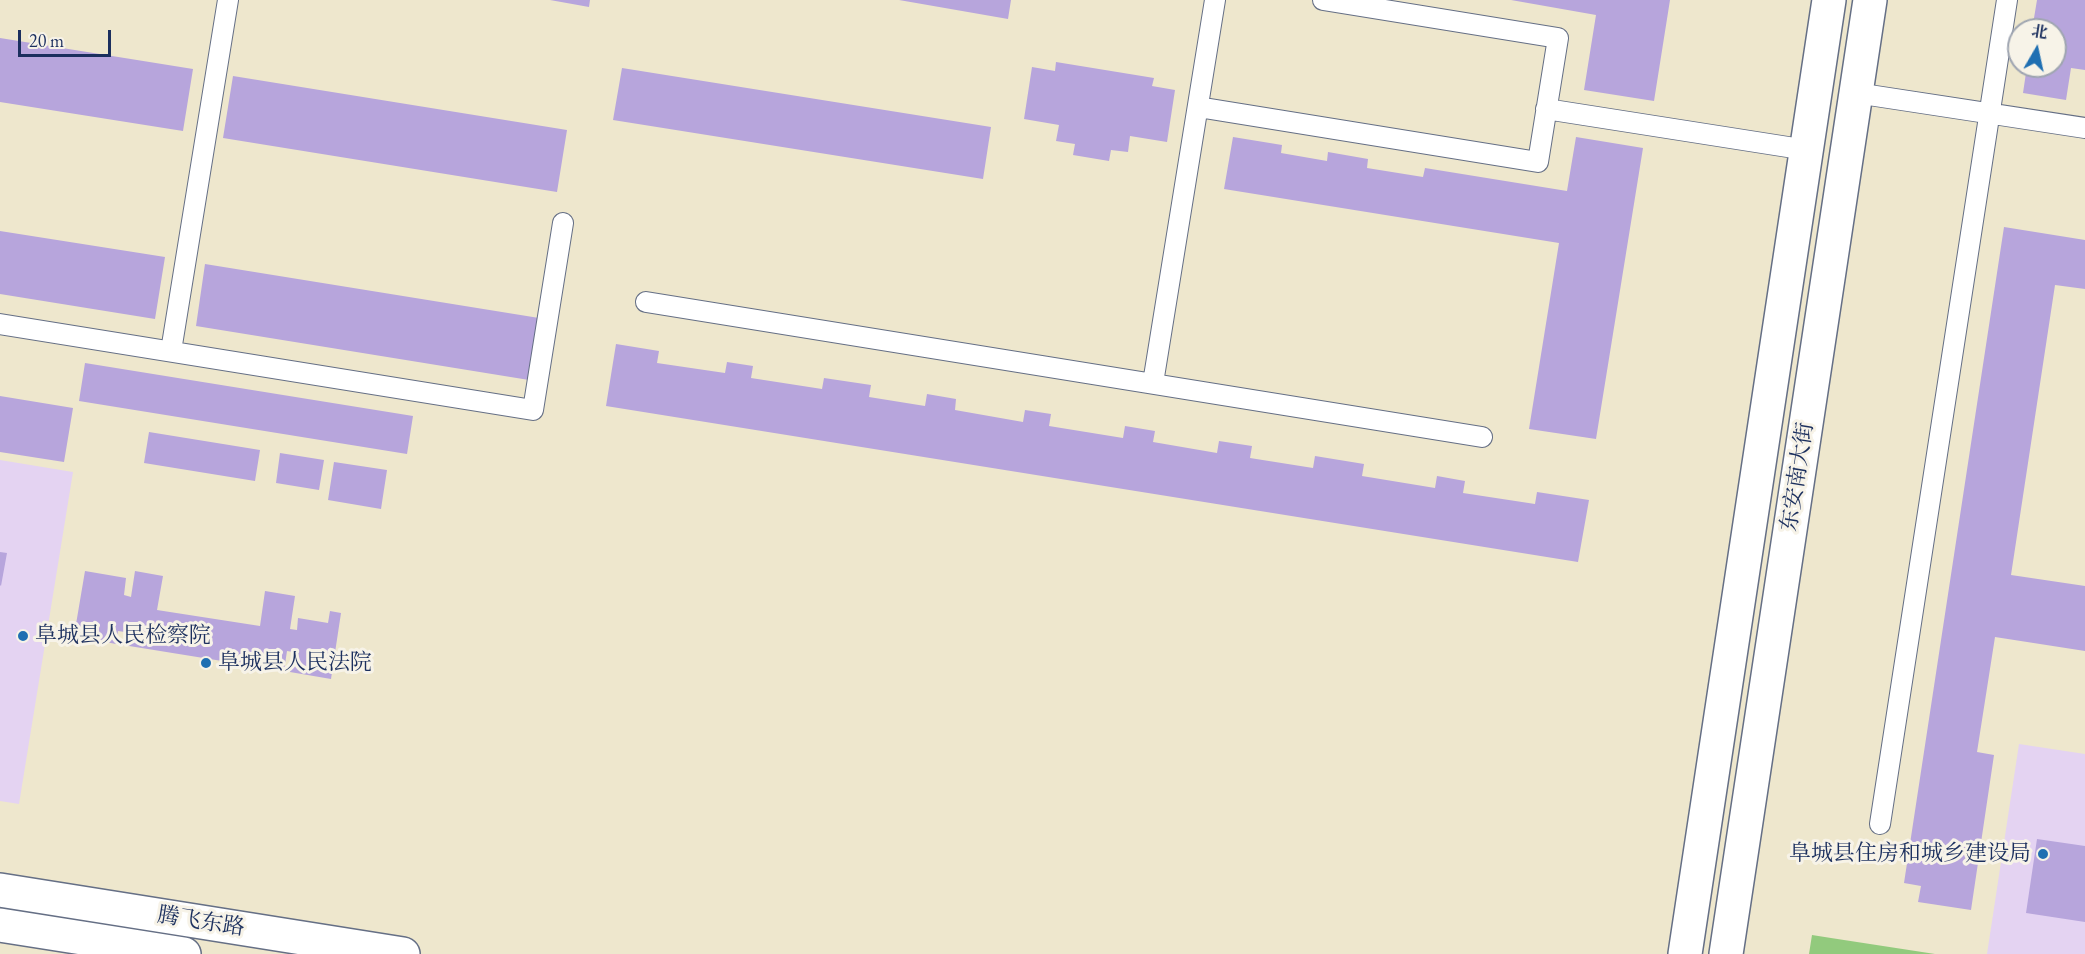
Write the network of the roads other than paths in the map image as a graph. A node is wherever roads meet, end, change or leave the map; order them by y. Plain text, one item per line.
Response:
1 (228, 0) edge
2 (1215, 0) edge
3 (1323, 0) edge
4 (1829, 0) edge
5 (1870, 0) edge
6 (2007, 0) edge
7 (1856, 93) junction
8 (1198, 107) junction
9 (1546, 109) junction
10 (1989, 114) junction
11 (2085, 128) edge
12 (1807, 150) junction
13 (563, 223) dead end
14 (646, 302) dead end
15 (0, 324) edge
16 (171, 351) junction
17 (1153, 383) junction
18 (1482, 437) dead end
19 (1880, 824) dead end
20 (0, 891) edge
21 (0, 925) edge
22 (184, 954) edge
23 (403, 954) edge
24 (1685, 954) edge
25 (1726, 954) edge

1 - 16 lane
2 - 8 lane
3 - 9 lane
4 - 12 main road, 东安南大街
5 - 7 main road, 东安南大街
6 - 10 lane
7 - 10 lane
7 - 25 main road, 东安南大街
8 - 9 lane
8 - 17 lane
9 - 12 lane
10 - 11 lane
10 - 19 lane
12 - 24 main road, 东安南大街
13 - 16 lane
14 - 17 lane
15 - 16 lane
17 - 18 lane
20 - 23 main road, 腾飞东路
21 - 22 main road, 腾飞东路

